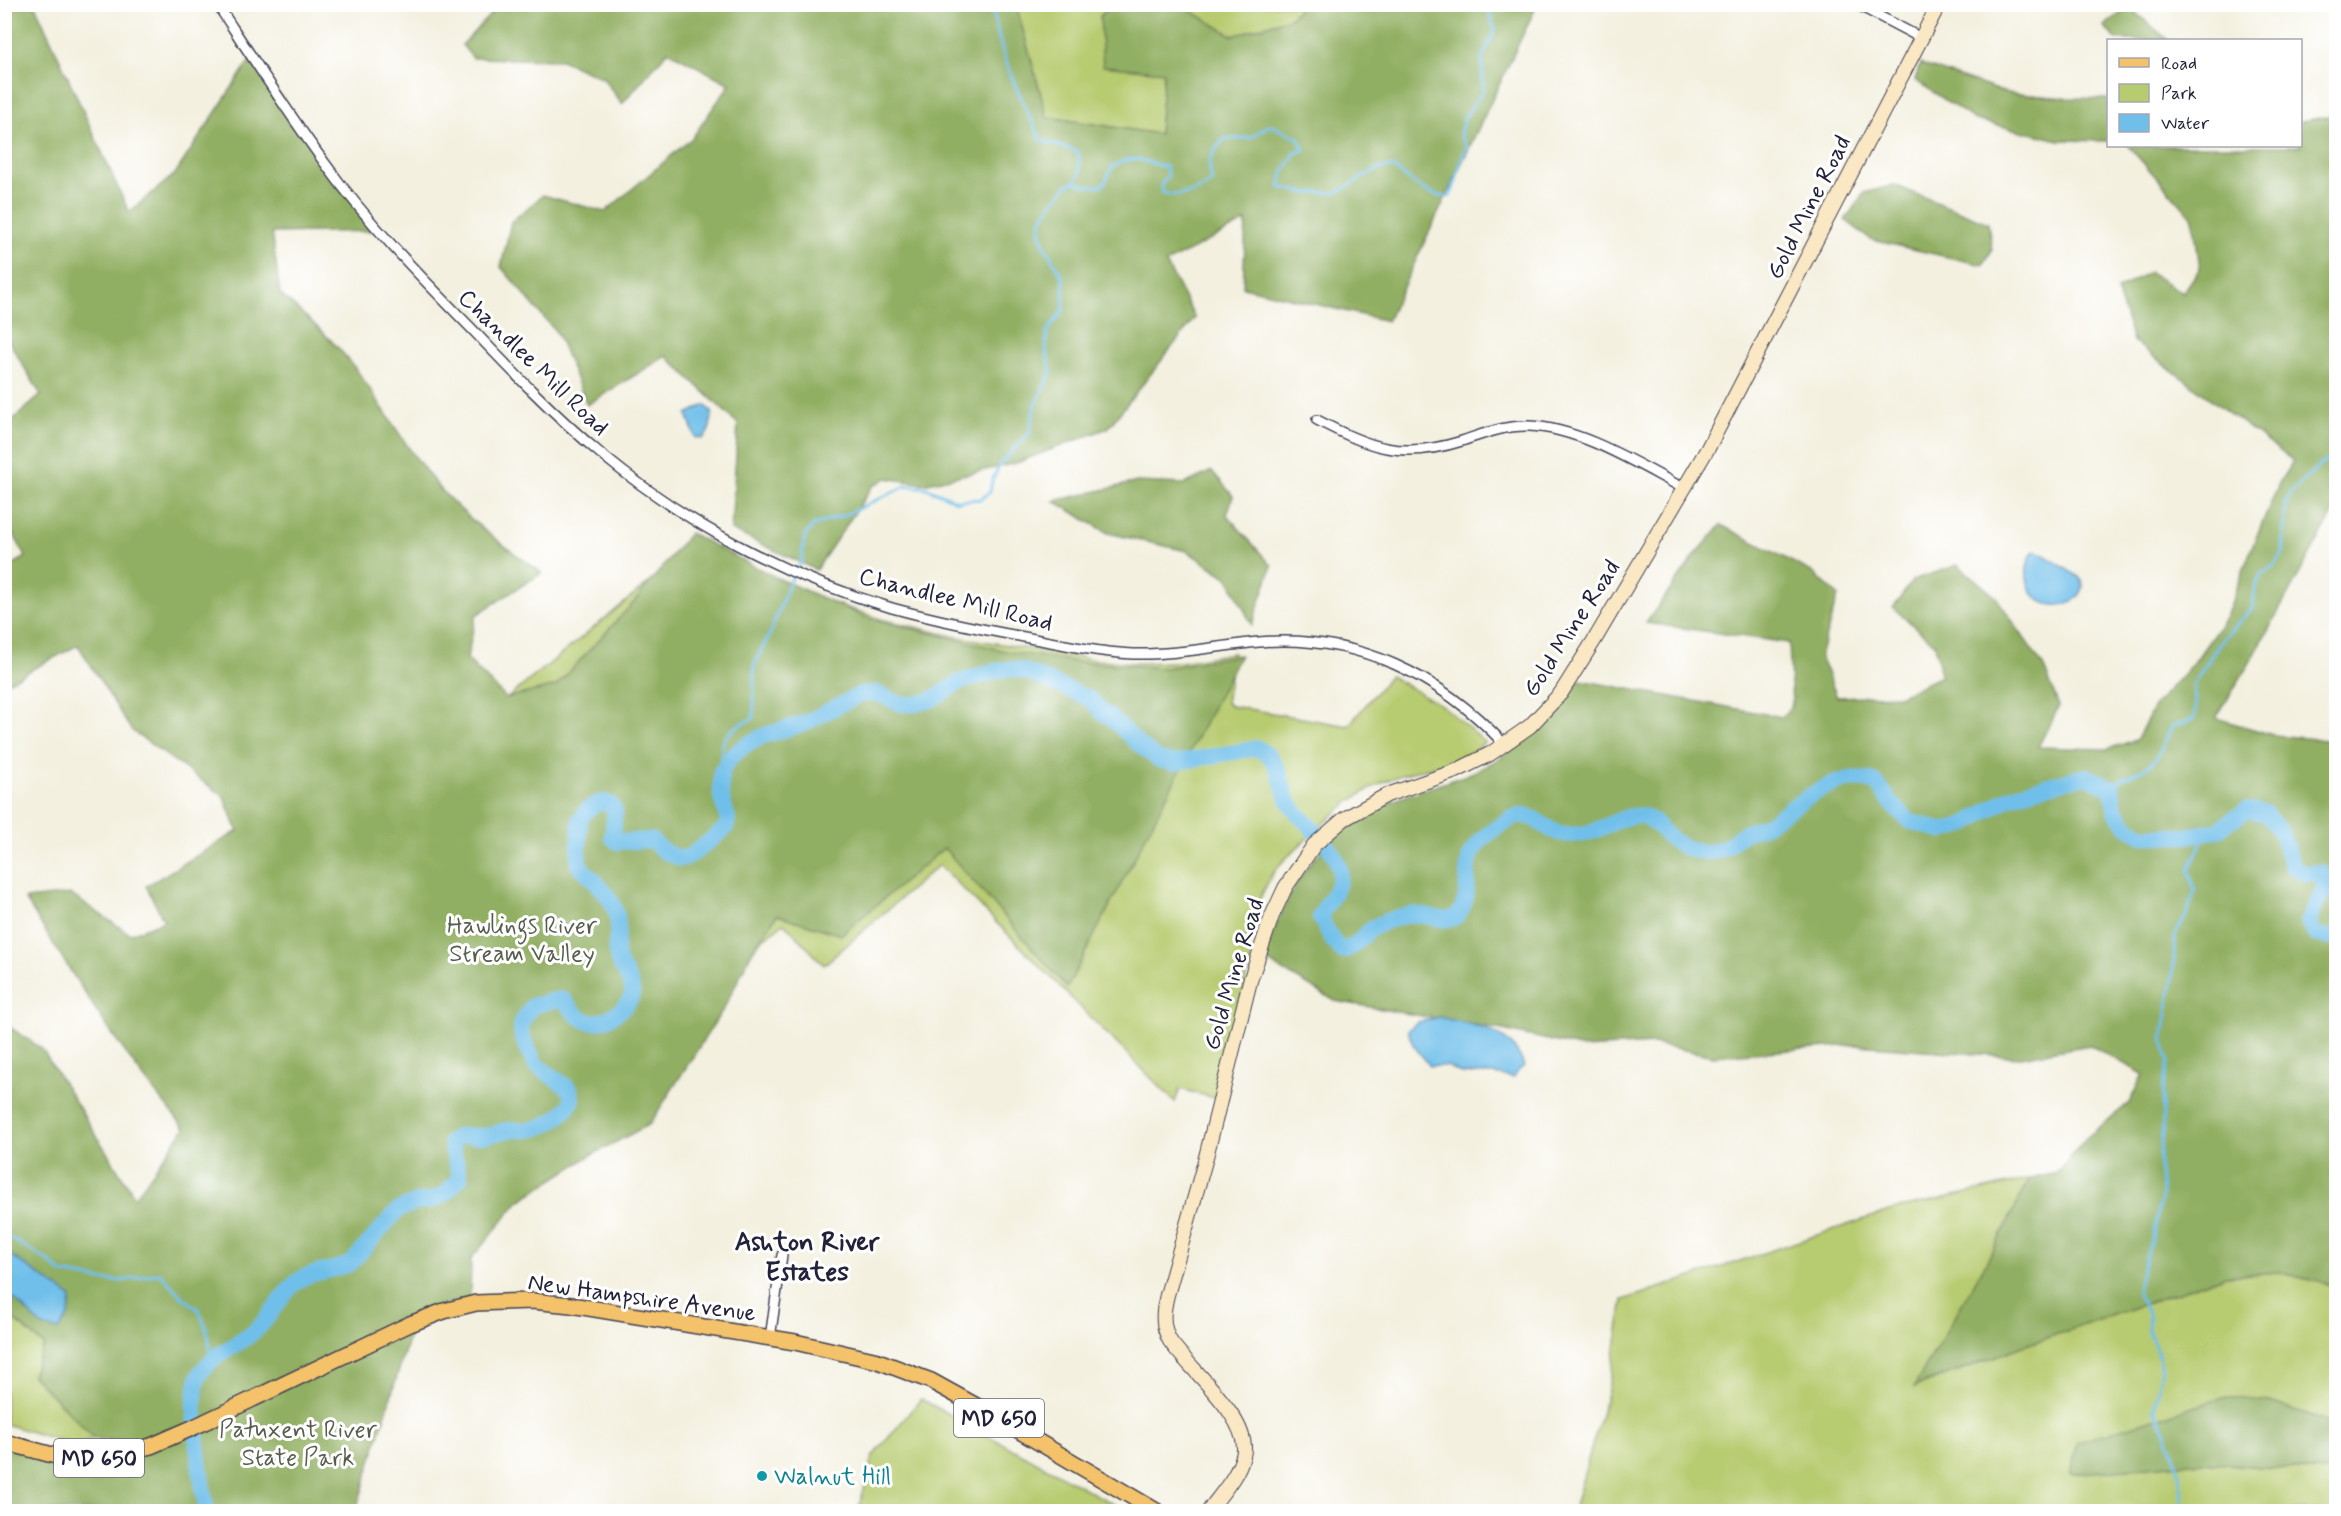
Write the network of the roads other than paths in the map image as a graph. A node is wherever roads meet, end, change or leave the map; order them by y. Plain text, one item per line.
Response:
1 (217, 4) edge
2 (1856, 4) edge
3 (1939, 4) edge
4 (1921, 38) junction
5 (1317, 420) dead end
6 (1685, 489) junction
7 (1505, 745) junction
8 (782, 1255) dead end
9 (770, 1338) junction
10 (4, 1442) edge
11 (1158, 1512) edge
12 (1208, 1512) edge

1 - 7 street, Chandlee Mill Road
2 - 4 street
3 - 4 street, Gold Mine Road
4 - 6 street, Gold Mine Road
5 - 6 street
6 - 7 street, Gold Mine Road
7 - 12 street, Gold Mine Road
8 - 9 street
9 - 10 main road, New Hampshire Avenue / MD 650
9 - 11 main road, New Hampshire Avenue / MD 650

